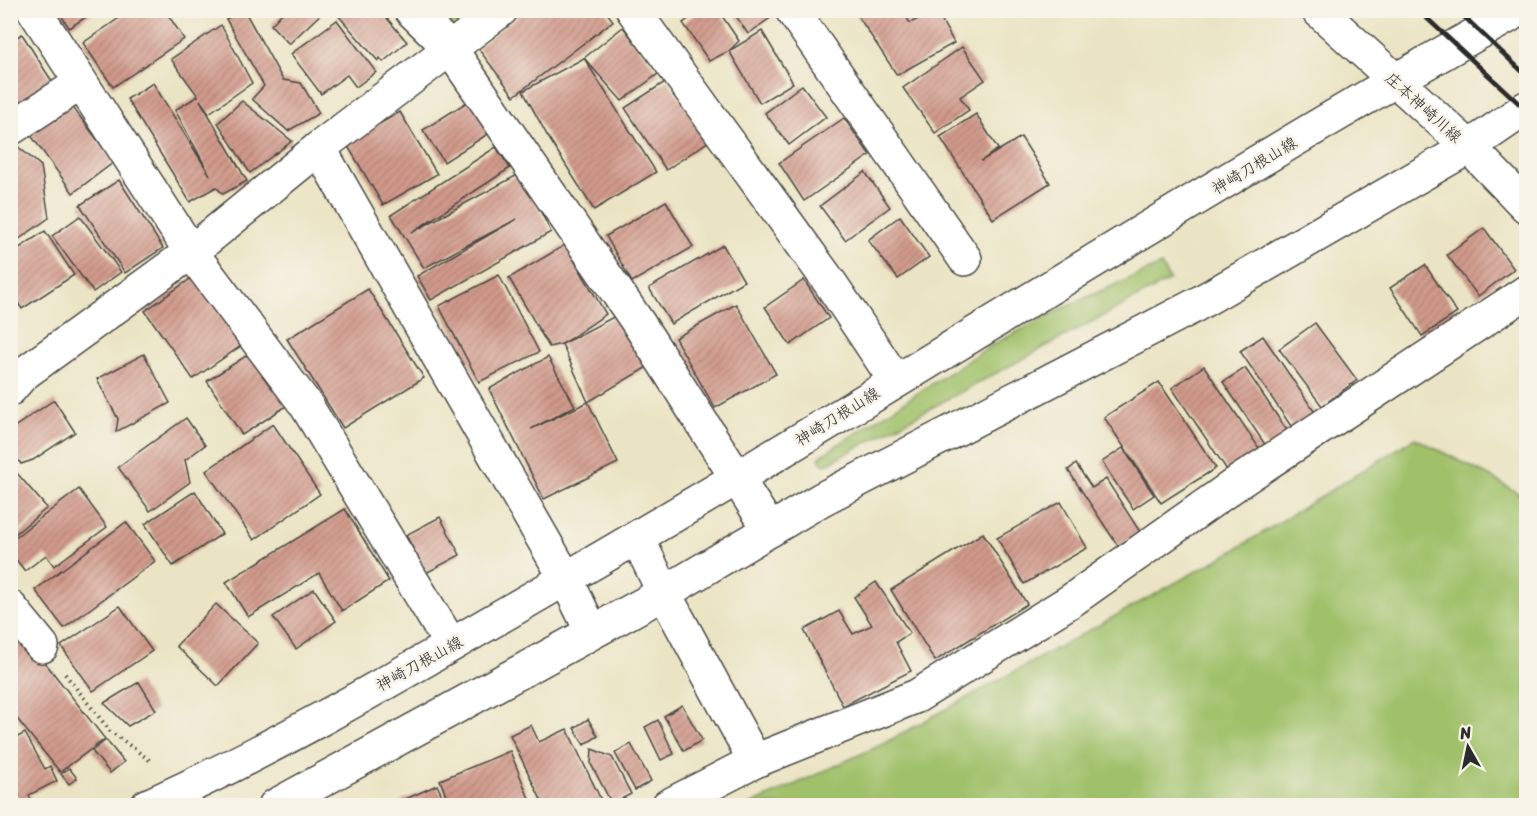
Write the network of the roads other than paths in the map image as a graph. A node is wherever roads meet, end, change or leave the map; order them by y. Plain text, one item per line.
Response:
1 (34, 10) edge
2 (411, 10) edge
3 (501, 10) edge
4 (633, 10) edge
5 (792, 10) edge
6 (1318, 10) edge
7 (1519, 10) edge
8 (449, 48) junction
9 (1395, 80) junction
10 (81, 83) junction
11 (1527, 108) edge
12 (10, 129) edge
13 (1468, 147) junction
14 (319, 148) junction
15 (1527, 206) edge
16 (191, 252) junction
17 (965, 259) dead end
18 (1527, 292) edge
19 (895, 380) junction
20 (10, 390) edge
21 (736, 479) junction
22 (770, 530) junction
23 (638, 539) junction
24 (566, 579) junction
25 (664, 593) junction
26 (10, 607) edge
27 (592, 632) junction
28 (451, 645) junction
29 (42, 646) road end
30 (755, 760) junction
31 (147, 806) edge
32 (274, 806) edge
33 (669, 806) edge

1 - 10 street
2 - 8 street
3 - 8 street
4 - 19 street
5 - 17 street
6 - 9 street, 庄本神崎川線
7 - 9 street, 神崎刀根山線
8 - 14 street
8 - 21 street
9 - 13 street, 庄本神崎川線
9 - 19 street, 神崎刀根山線
10 - 12 street
10 - 16 street
11 - 13 street
13 - 15 street, 庄本神崎川線
13 - 22 street
14 - 16 street
14 - 24 street
16 - 20 street
16 - 28 street
18 - 30 street
19 - 21 street, 神崎刀根山線
21 - 22 street
21 - 23 street, 神崎刀根山線
22 - 25 street
23 - 24 street, 神崎刀根山線
23 - 25 street
24 - 27 street
24 - 28 street, 神崎刀根山線
25 - 27 street
25 - 30 street
26 - 29 street
27 - 32 street
28 - 31 street, 神崎刀根山線
30 - 33 street

